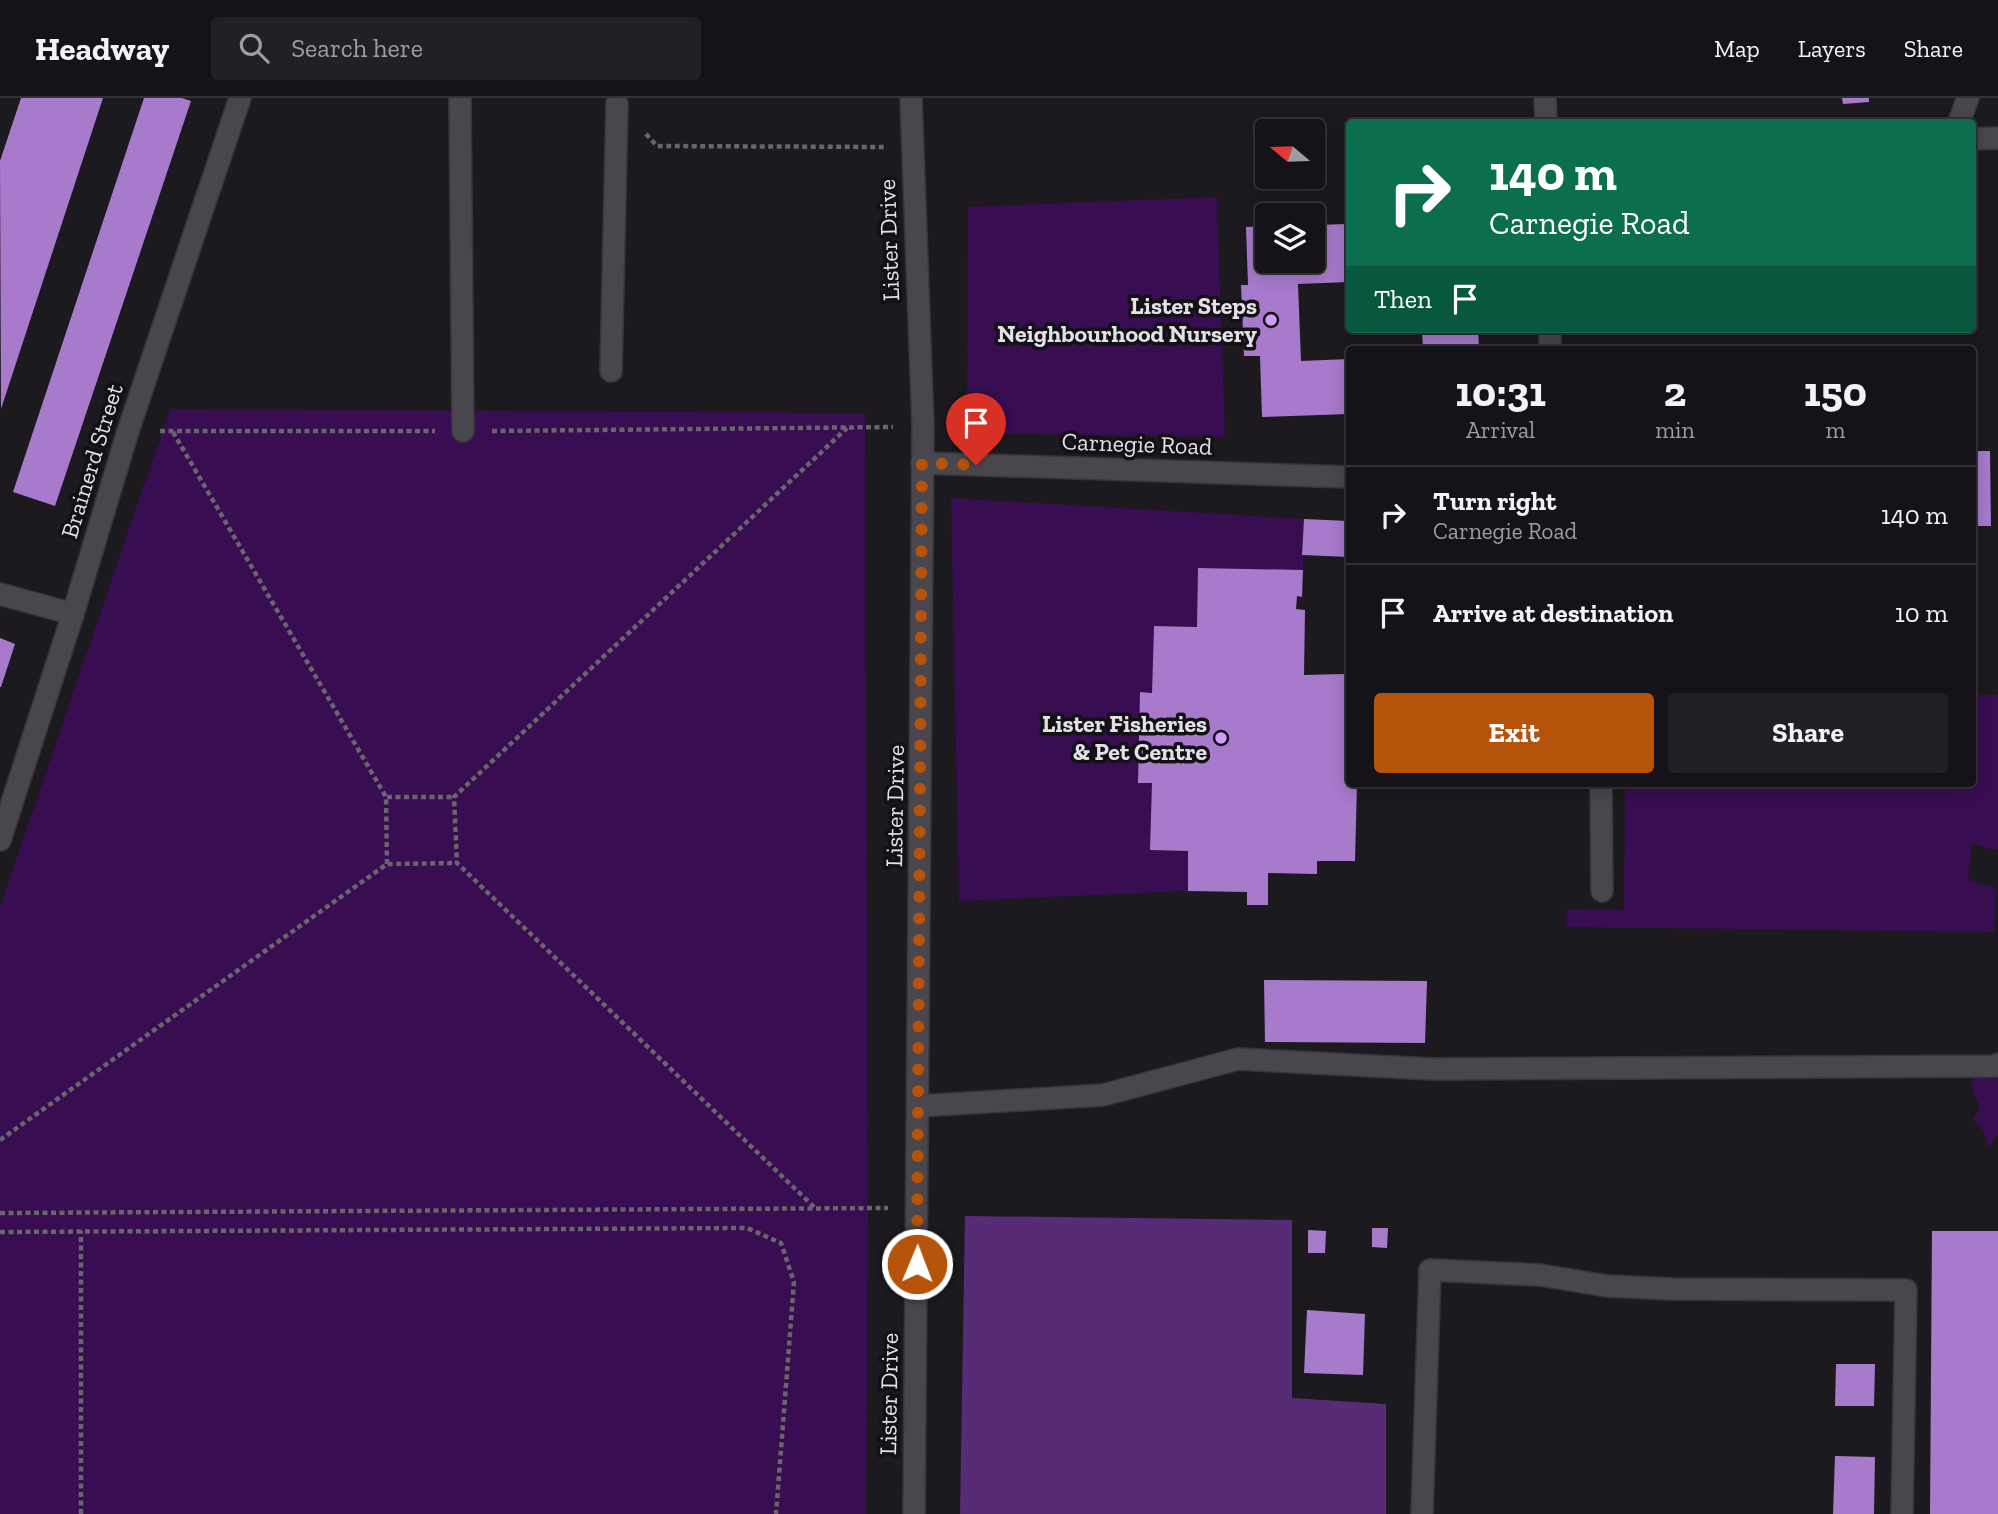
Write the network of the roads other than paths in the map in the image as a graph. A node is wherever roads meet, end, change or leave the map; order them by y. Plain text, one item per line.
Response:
1 (240, 98) edge
2 (460, 98) edge
3 (911, 98) edge
4 (1545, 98) edge
5 (1968, 98) edge
6 (617, 104) road end
7 (1546, 119) edge
8 (1960, 119) edge
9 (1998, 138) edge
10 (1976, 139) edge
11 (611, 370) dead end
12 (463, 431) road end
13 (922, 463) junction
14 (1346, 478) edge
15 (0, 594) edge
16 (73, 614) junction
17 (1601, 787) edge
18 (0, 840) edge
19 (1602, 891) dead end
20 (1998, 1064) edge
21 (918, 1106) junction
22 (914, 1514) edge
23 (1422, 1514) edge
24 (1902, 1514) edge

1 - 16 street, Brainerd Street
2 - 12 street
3 - 13 street, Lister Drive
4 - 7 street
5 - 8 street
6 - 11 street
9 - 10 street
13 - 14 street, Carnegie Road
13 - 21 street, Lister Drive
15 - 16 street
16 - 18 street, Brainerd Street
17 - 19 street
20 - 21 street
21 - 22 street, Lister Drive
23 - 24 street

